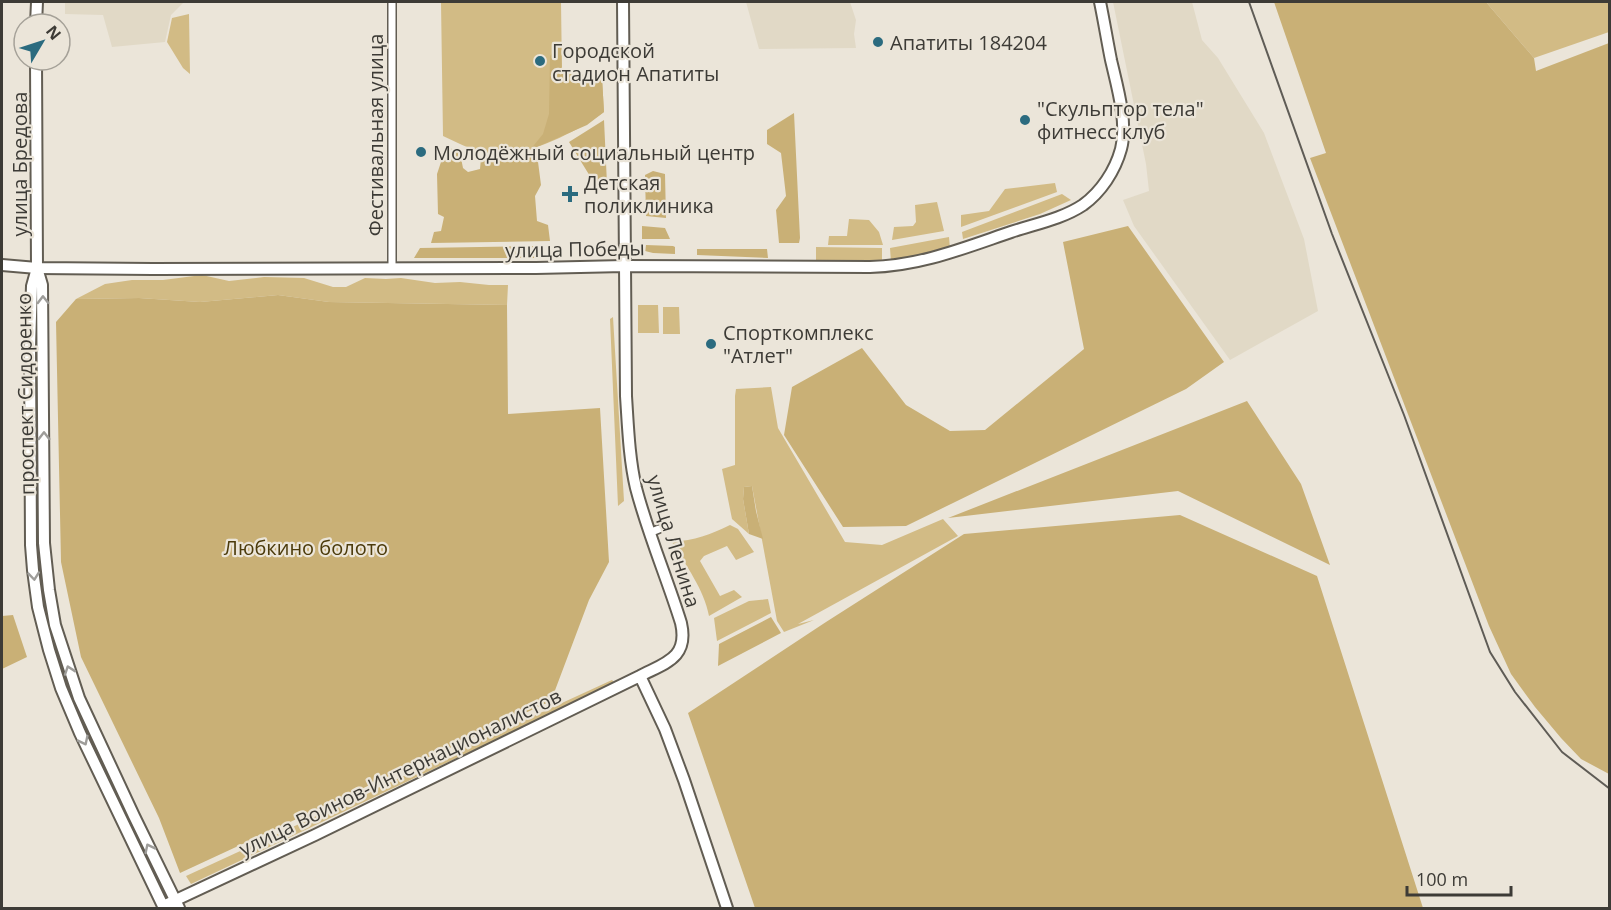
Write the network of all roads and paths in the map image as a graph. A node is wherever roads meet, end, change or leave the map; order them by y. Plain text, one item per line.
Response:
1 (392, 2) edge
2 (623, 2) edge
3 (1100, 2) edge
4 (36, 72) edge
5 (2, 265) edge
6 (624, 266) junction
7 (38, 268) junction
8 (392, 268) junction
9 (60, 646) junction
10 (49, 651) junction
11 (640, 676) junction
12 (177, 904) edge
13 (164, 907) edge
14 (727, 909) edge

1 - 8 street, Фестивальная улица
2 - 6 main road, улица Ленина
3 - 6 main road, улица Победы
4 - 7 main road, улица Бредова
5 - 7 main road, улица Победы
6 - 8 main road, улица Победы
6 - 11 main road, улица Ленина
7 - 8 main road, улица Победы
9 -> 7 main road, проспект Сидоренко
7 -> 10 main road, проспект Сидоренко
9 - 10 main road
12 -> 9 main road, проспект Сидоренко
10 -> 13 main road, проспект Сидоренко
11 - 12 main road, улица Воинов-Интернационалистов
11 - 14 main road
12 - 13 main road, улица Воинов-Интернационалистов

